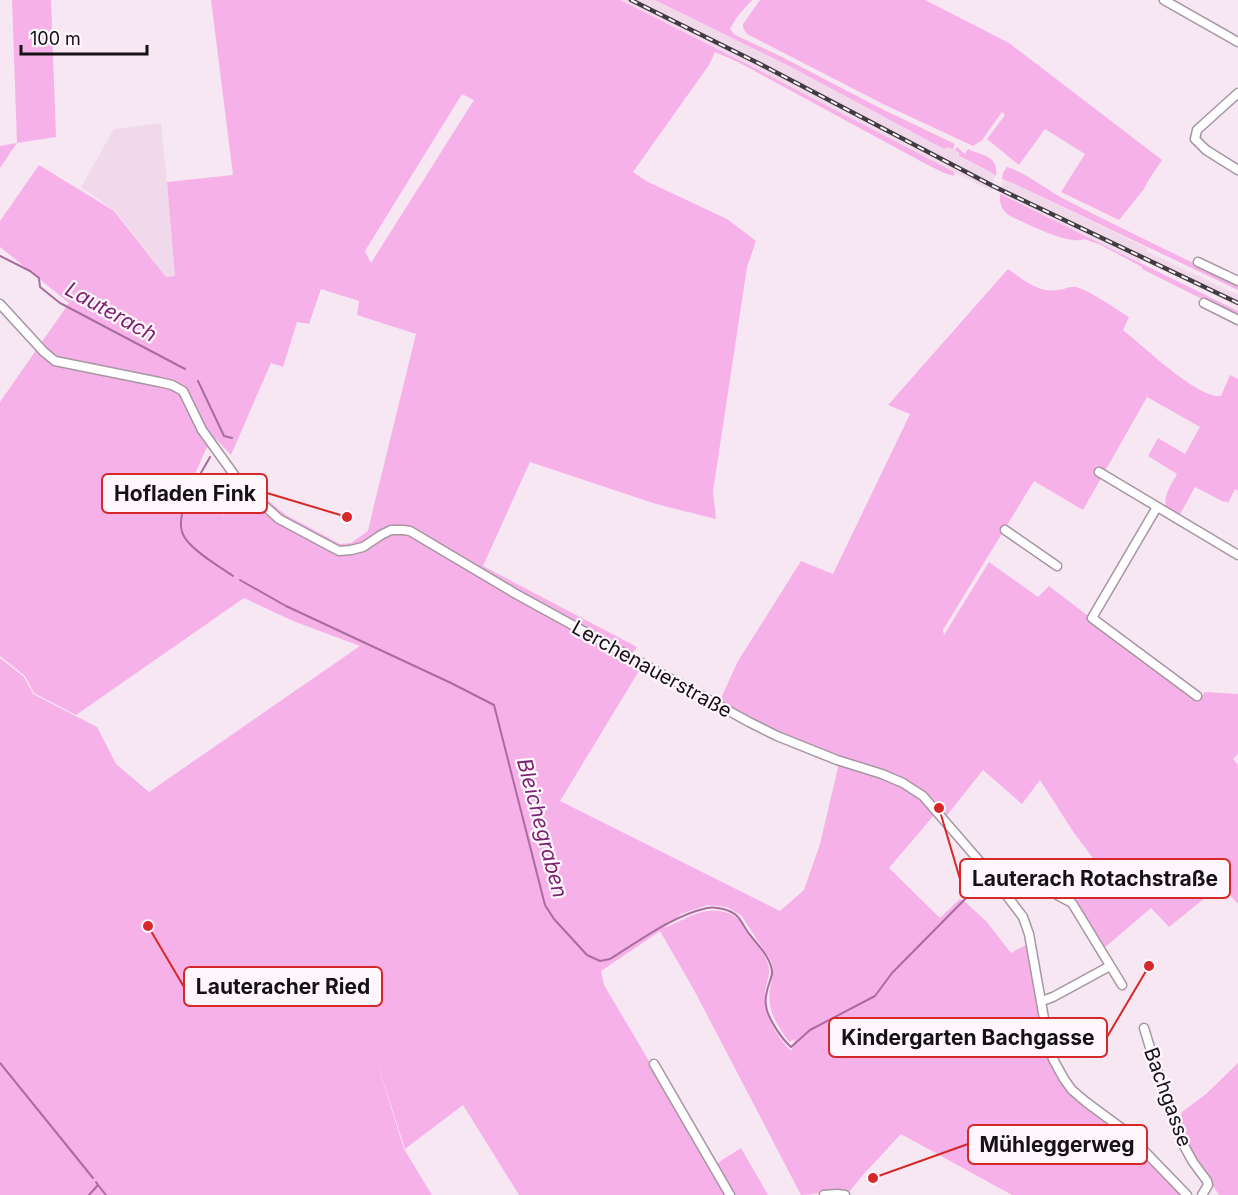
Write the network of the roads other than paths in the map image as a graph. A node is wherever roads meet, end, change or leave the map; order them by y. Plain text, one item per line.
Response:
1 (1164, 0) edge
2 (1238, 42) edge
3 (1238, 93) edge
4 (1238, 170) edge
5 (1198, 262) dead end
6 (1238, 281) edge
7 (1204, 303) dead end
8 (0, 304) edge
9 (1238, 320) edge
10 (1099, 472) dead end
11 (1157, 507) junction
12 (1005, 530) dead end
13 (1238, 555) edge
14 (1057, 566) dead end
15 (1197, 696) dead end
16 (988, 871) junction
17 (1110, 966) junction
18 (1122, 985) dead end
19 (1042, 1001) junction
20 (1144, 1029) dead end
21 (654, 1064) dead end
22 (730, 1195) edge
23 (824, 1195) edge
24 (845, 1195) edge
25 (1186, 1195) edge
26 (1202, 1195) edge

1 - 2 street
3 - 4 street
5 - 6 street
7 - 9 street
8 - 16 street, Lerchenauerstraße
10 - 11 street
11 - 13 street
11 - 15 street
12 - 14 street
16 - 17 street
16 - 19 street, Lerchenauerstraße
17 - 18 street
17 - 19 street
19 - 25 street, Lerchenauerstraße
20 - 26 street, Bachgasse
21 - 22 street
23 - 24 street

